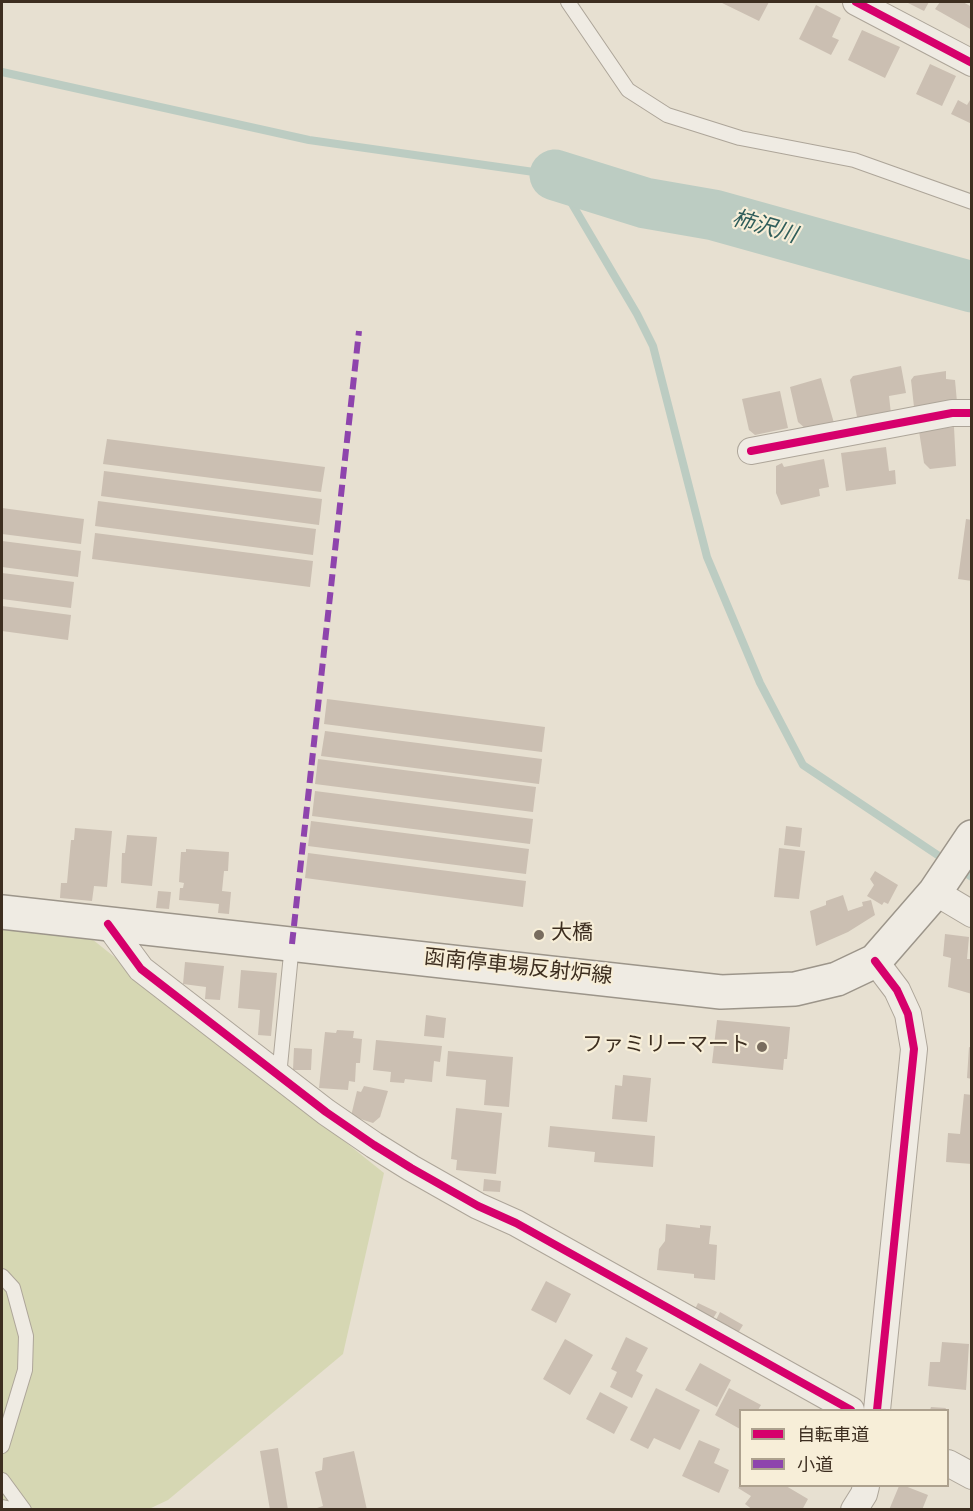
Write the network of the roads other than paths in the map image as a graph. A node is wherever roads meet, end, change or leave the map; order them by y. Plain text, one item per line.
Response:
1 (568, 2) edge
2 (856, 2) edge
3 (972, 63) edge
4 (972, 202) edge
5 (972, 412) edge
6 (751, 451) dead end
7 (972, 837) edge
8 (942, 882) junction
9 (2, 912) edge
10 (972, 914) edge
11 (108, 924) junction
12 (292, 944) junction
13 (875, 961) junction
14 (279, 1076) junction
15 (2, 1276) edge
16 (848, 1409) edge
17 (877, 1409) edge
18 (2, 1446) edge
19 (949, 1464) edge
20 (972, 1476) edge
21 (2, 1480) edge
22 (866, 1487) edge
23 (2, 1507) edge
24 (17, 1509) edge
25 (24, 1509) edge
26 (854, 1509) edge

1 - 4 lane
2 - 3 street
5 - 6 street
7 - 8 main road, 函南停車場反射炉線
8 - 10 street
8 - 13 main road, 函南停車場反射炉線
9 - 11 main road, 函南停車場反射炉線
11 - 12 main road, 函南停車場反射炉線
11 - 14 street
12 - 13 main road, 函南停車場反射炉線
12 - 14 lane
13 - 17 street
14 - 16 street
15 - 18 lane
19 - 20 street
21 - 25 lane
22 - 26 street
23 - 24 lane

